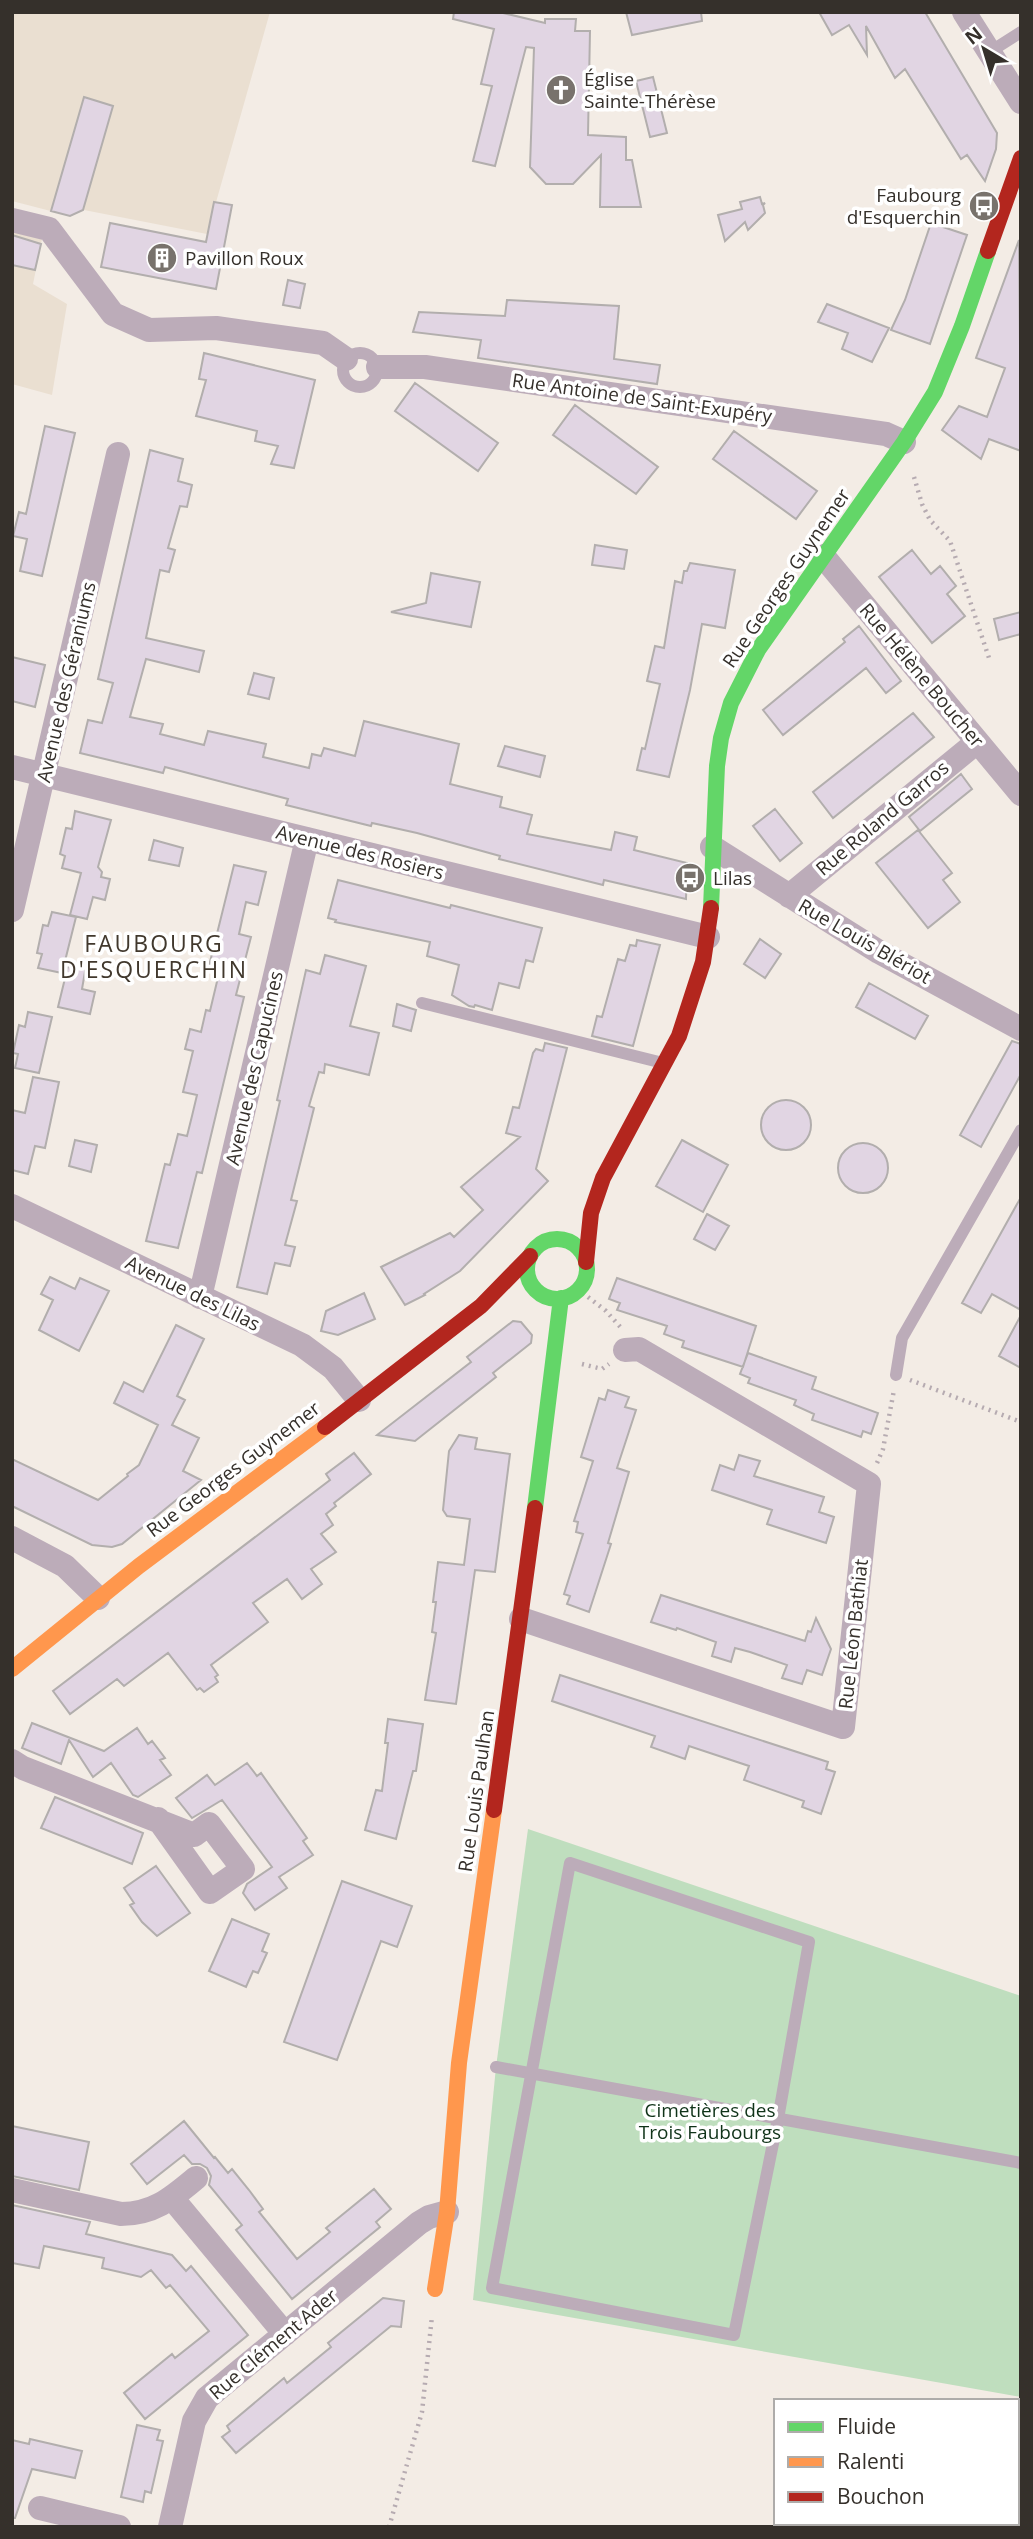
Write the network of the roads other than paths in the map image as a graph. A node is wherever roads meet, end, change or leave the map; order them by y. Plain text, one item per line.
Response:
1 (964, 12) edge
2 (1021, 32) edge
3 (988, 53) junction
4 (1021, 102) edge
5 (1021, 158) edge
6 (12, 220) edge
7 (346, 359) junction
8 (378, 367) junction
9 (904, 442) junction
10 (118, 454) dead end
11 (823, 556) junction
12 (977, 742) junction
13 (12, 767) edge
14 (44, 775) junction
15 (1021, 794) edge
16 (307, 839) junction
17 (712, 847) junction
18 (789, 896) junction
19 (12, 910) edge
20 (708, 937) junction
21 (422, 1003) dead end
22 (1021, 1028) edge
23 (665, 1063) junction
24 (1021, 1130) edge
25 (612, 1157) junction
26 (12, 1206) edge
27 (548, 1240) junction
28 (530, 1256) junction
29 (586, 1262) junction
30 (542, 1295) junction
31 (200, 1297) junction
32 (561, 1298) junction
33 (481, 1306) junction
34 (632, 1349) road end
35 (896, 1375) road end
36 (359, 1400) junction
37 (12, 1538) edge
38 (98, 1598) junction
39 (522, 1619) junction
40 (12, 1669) edge
41 (12, 1761) edge
42 (158, 1819) dead end
43 (496, 2067) dead end
44 (533, 2074) junction
45 (778, 2119) junction
46 (1021, 2163) edge
47 (196, 2178) dead end
48 (12, 2190) edge
49 (173, 2198) junction
50 (447, 2212) junction
51 (435, 2289) road end
52 (285, 2334) junction
53 (40, 2508) dead end
54 (119, 2527) edge
55 (170, 2527) edge

1 - 3 street
2 - 3 lane
3 - 4 street
5 - 9 main road, Rue Georges Guynemer
6 - 7 street
7 - 8 lane
7 - 8 lane
8 - 9 street, Rue Antoine de Saint-Exupéry
9 - 11 main road, Rue Georges Guynemer
10 - 14 street, Avenue des Géraniums
11 - 12 street, Rue Hélène Boucher
11 - 17 main road, Rue Georges Guynemer
12 - 15 street, Rue Hélène Boucher
12 - 18 street, Rue Roland Garros
13 - 14 street, Avenue des Rosiers
14 - 16 street, Avenue des Rosiers
14 - 19 street, Avenue des Géraniums
16 - 20 street, Avenue des Rosiers
16 - 31 street, Avenue des Capucines
17 - 18 street, Rue Louis Blériot
17 - 20 main road, Rue Georges Guynemer
18 - 22 street, Rue Louis Blériot
20 - 23 main road, Rue Georges Guynemer
21 - 23 lane
23 - 25 main road, Rue Georges Guynemer
24 - 35 lane
25 - 27 main road, Rue Georges Guynemer
25 - 29 main road, Rue Georges Guynemer
26 - 31 street, Avenue des Lilas
27 - 28 main road
27 - 29 main road
28 - 30 main road
28 - 33 main road, Rue Georges Guynemer
29 - 32 main road
30 - 32 main road
30 - 33 main road, Rue Georges Guynemer
31 - 36 street, Avenue des Lilas
32 - 39 main road, Rue Louis Paulhan
33 - 36 main road, Rue Georges Guynemer
34 - 39 street, Rue Léon Bathiat
36 - 38 main road, Rue Georges Guynemer
37 - 38 street
38 - 40 main road, Rue Georges Guynemer
39 - 50 main road, Rue Louis Paulhan
41 - 42 street
43 - 44 lane
44 - 45 lane
44 - 45 lane
44 - 45 lane
45 - 46 lane
47 - 49 street
48 - 49 street
49 - 52 street
50 - 51 main road, Rue Louis Paulhan
50 - 52 street, Rue Clément Ader
52 - 55 street, Rue Clément Ader
53 - 54 street

